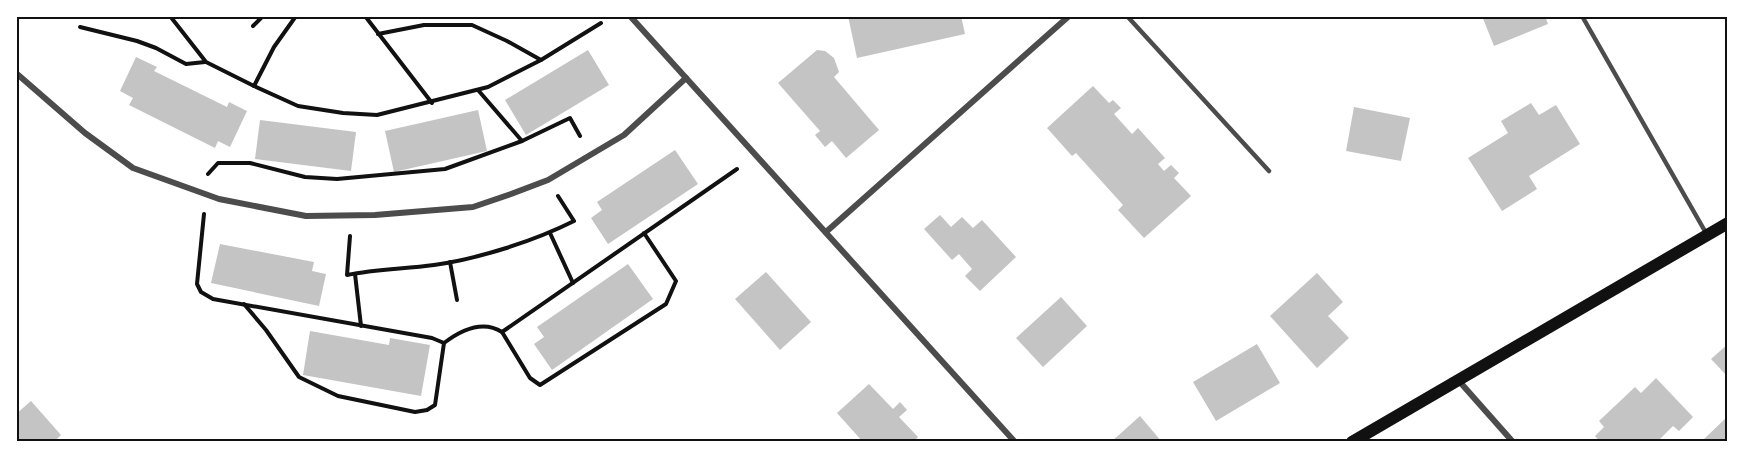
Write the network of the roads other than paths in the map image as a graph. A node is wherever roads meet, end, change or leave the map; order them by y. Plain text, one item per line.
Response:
1 (630, 16) edge
2 (1069, 16) edge
3 (1127, 16) edge
4 (1582, 16) edge
5 (16, 73) edge
6 (686, 78) junction
7 (1269, 171) dead end
8 (1728, 223) edge
9 (826, 232) junction
10 (1708, 235) junction
11 (1459, 381) junction
12 (1015, 441) edge
13 (1352, 441) edge
14 (1513, 441) edge

1 - 6 street
2 - 9 street
3 - 7 lane
4 - 10 lane
5 - 6 street
6 - 9 street
8 - 10 main road
9 - 12 street
10 - 11 main road
11 - 13 main road
11 - 14 street

